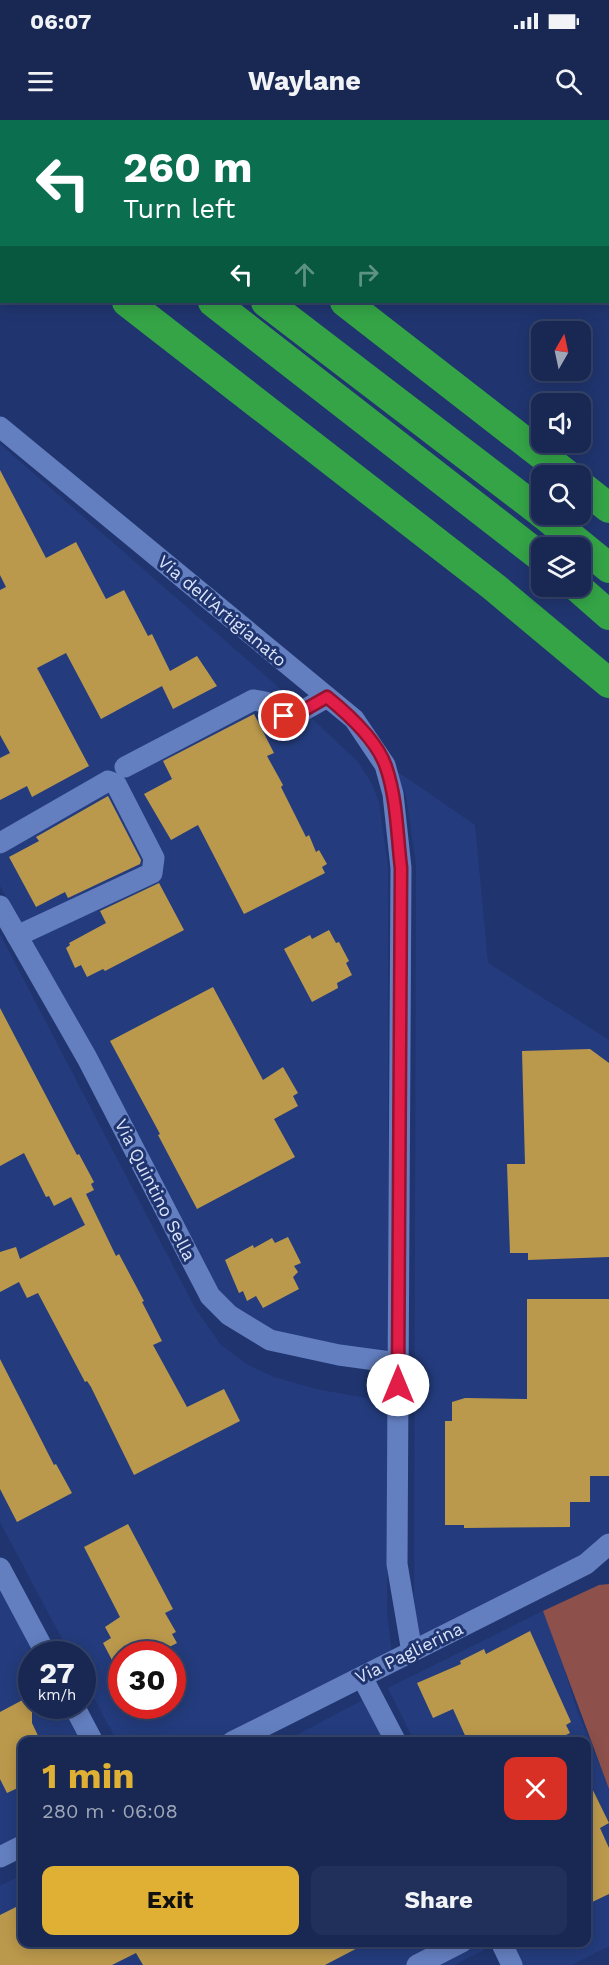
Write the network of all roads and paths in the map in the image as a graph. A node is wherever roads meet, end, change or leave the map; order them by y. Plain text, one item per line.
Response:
1 (128, 303) edge
2 (214, 303) edge
3 (267, 303) edge
4 (346, 303) edge
5 (0, 427) edge
6 (555, 465) edge
7 (591, 493) edge
8 (531, 506) edge
9 (609, 508) edge
10 (556, 525) edge
11 (531, 549) edge
12 (609, 568) edge
13 (589, 597) edge
14 (609, 615) edge
15 (609, 683) edge
16 (327, 697) junction
17 (125, 767) dead end
18 (0, 843) edge
19 (0, 906) edge
20 (17, 936) junction
21 (398, 1363) junction
22 (609, 1544) edge
23 (586, 1564) junction
24 (609, 1565) edge
25 (0, 1568) edge
26 (39, 1641) edge
27 (412, 1652) junction
28 (362, 1677) junction
29 (81, 1719) edge
30 (90, 1737) edge
31 (242, 1737) edge
32 (393, 1737) edge
33 (18, 1848) edge
34 (0, 1857) edge
35 (452, 1947) edge
36 (503, 1947) edge
37 (417, 1965) edge
38 (512, 1965) edge

1 - 15 highway
2 - 11 highway
3 - 8 highway
4 - 6 highway
5 - 16 street, Via dell'Artigianato
7 - 9 highway
10 - 12 highway
13 - 14 highway
16 - 17 street
16 - 21 street, Via dell'Artigianato
18 - 20 street
19 - 20 street, Via Quintino Sella
20 - 21 street, Via Quintino Sella
21 - 27 street, Via dell'Artigianato
22 - 23 street, Via Paglierina
23 - 24 street, Via Paglierina
23 - 27 street, Via Paglierina
25 - 26 street
27 - 28 street, Via Paglierina
28 - 31 street, Via Paglierina
28 - 32 street
29 - 30 street
33 - 34 street
35 - 37 street
36 - 38 street

